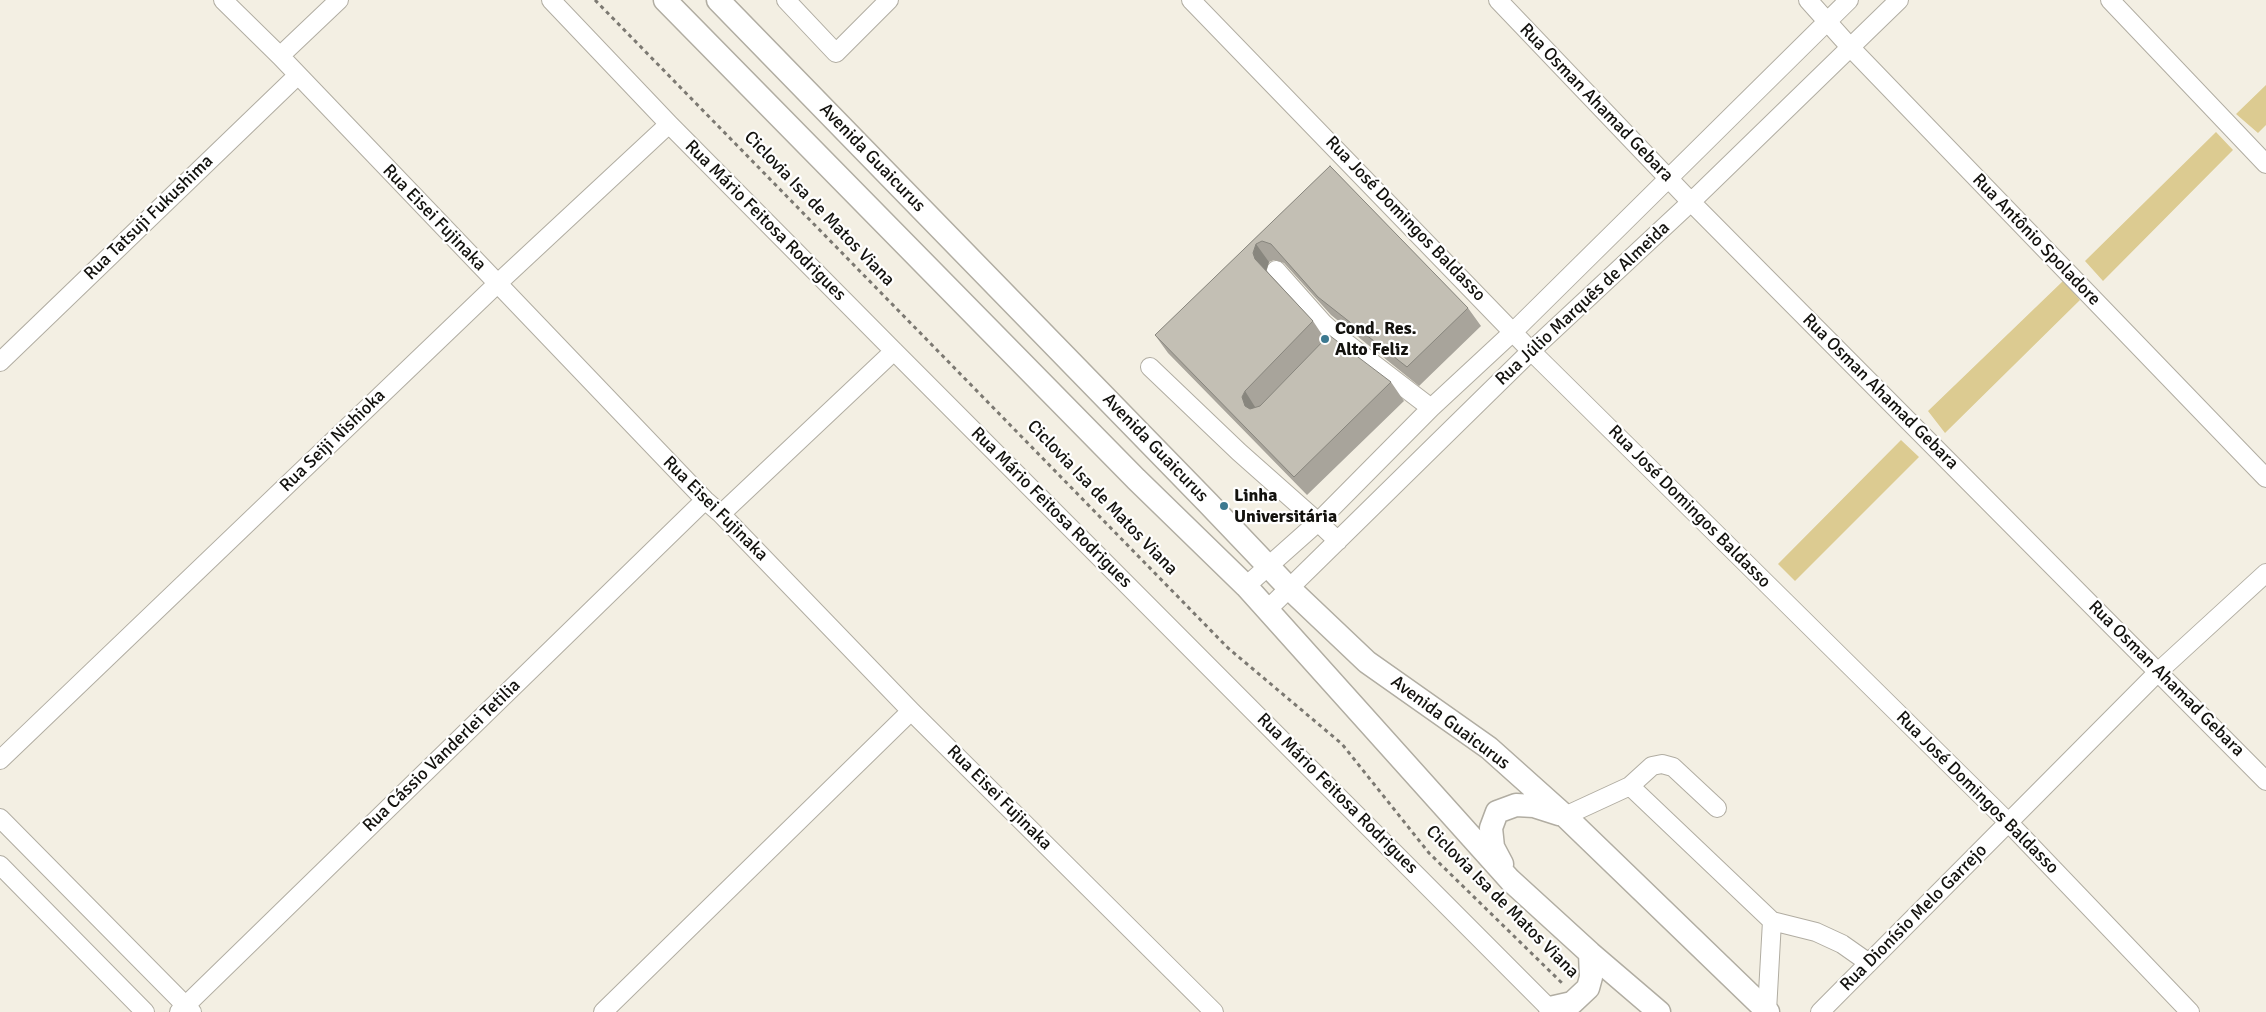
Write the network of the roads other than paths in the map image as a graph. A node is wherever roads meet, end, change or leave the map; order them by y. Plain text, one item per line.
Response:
1 (223, 0) edge
2 (339, 0) edge
3 (552, 0) edge
4 (665, 0) edge
5 (718, 0) edge
6 (786, 0) edge
7 (889, 0) edge
8 (1191, 0) edge
9 (1498, 0) edge
10 (1808, 0) edge
11 (1849, 0) edge
12 (1899, 0) edge
13 (2110, 0) edge
14 (1829, 21) junction
15 (1850, 47) junction
16 (280, 56) junction
17 (298, 75) junction
18 (669, 124) junction
19 (2266, 164) edge
20 (1667, 178) junction
21 (1691, 202) junction
22 (1276, 270) edge
23 (497, 284) junction
24 (1514, 330) junction
25 (1341, 339) junction
26 (1531, 350) junction
27 (894, 351) junction
28 (1327, 353) edge
29 (0, 362) edge
30 (1150, 367) dead end
31 (1431, 408) junction
32 (2266, 478) edge
33 (705, 500) junction
34 (721, 514) junction
35 (1318, 522) junction
36 (1338, 541) junction
37 (1269, 565) junction
38 (2266, 573) edge
39 (1246, 586) junction
40 (1289, 588) junction
41 (1267, 610) junction
42 (2159, 671) junction
43 (911, 711) junction
44 (0, 760) edge
45 (2266, 780) edge
46 (1630, 786) junction
47 (1717, 808) dead end
48 (1565, 816) junction
49 (0, 818) edge
50 (2009, 823) junction
51 (0, 865) edge
52 (1510, 880) junction
53 (1772, 921) junction
54 (1590, 953) junction
55 (1868, 963) junction
56 (186, 1010) edge
57 (1552, 1010) edge
58 (1767, 1011) edge
59 (145, 1012) edge
60 (603, 1012) edge
61 (1214, 1012) edge
62 (1658, 1012) edge
63 (1820, 1012) edge
64 (2190, 1012) edge

1 - 16 street, Rua Eisei Fujinaka
2 - 16 street
3 - 18 street, Rua Mário Feitosa Rodrigues
4 - 39 main road, Avenida Guaicurus
5 - 37 main road, Avenida Guaicurus
6 - 7 street
8 - 24 street, Rua José Domingos Baldasso
9 - 20 street, Rua Osman Ahamad Gebara
10 - 14 street, Rua Antônio Spoladore
11 - 14 street, Rua Júlio Marquês de Almeida
12 - 15 street, Rua Júlio Marquês de Almeida
13 - 19 street
14 - 15 street, Rua Antônio Spoladore
14 - 20 street, Rua Júlio Marquês de Almeida
15 - 21 street, Rua Júlio Marquês de Almeida
15 - 32 street, Rua Antônio Spoladore
16 - 17 street, Rua Eisei Fujinaka
17 - 23 street, Rua Eisei Fujinaka
17 - 29 street, Rua Tatsuji Fukushima
18 - 23 street, Rua Seiji Nishioka
18 - 27 street, Rua Mário Feitosa Rodrigues
20 - 21 street, Rua Osman Ahamad Gebara
20 - 24 street, Rua Júlio Marquês de Almeida
21 - 26 street, Rua Júlio Marquês de Almeida
21 - 42 street, Rua Osman Ahamad Gebara
22 - 25 street
23 - 33 street, Rua Eisei Fujinaka
23 - 44 street, Rua Seiji Nishioka
24 - 26 street, Rua José Domingos Baldasso
24 - 31 street, Rua Júlio Marquês de Almeida
25 - 28 street
25 - 31 street
26 - 36 street, Rua Júlio Marquês de Almeida
26 - 50 street, Rua José Domingos Baldasso
27 - 34 street
27 - 57 street, Rua Mário Feitosa Rodrigues
30 - 35 street
31 - 35 street, Rua Júlio Marquês de Almeida
33 - 34 street, Rua Eisei Fujinaka
33 - 56 street, Rua Cássio Vanderlei Tetilia
34 - 43 street, Rua Eisei Fujinaka
35 - 36 street
35 - 37 street, Rua Júlio Marquês de Almeida
36 - 40 street, Rua Júlio Marquês de Almeida
37 - 39 street, Rua Júlio Marquês de Almeida
37 - 40 main road, Avenida Guaicurus
38 - 42 street, Rua Dionísio Melo Garrejo
39 - 41 main road, Avenida Guaicurus
40 - 41 street, Rua Júlio Marquês de Almeida
40 - 48 main road, Avenida Guaicurus
41 - 52 main road, Avenida Guaicurus
42 - 45 street, Rua Osman Ahamad Gebara
42 - 50 street, Rua Dionísio Melo Garrejo
43 - 60 street
43 - 61 street, Rua Eisei Fujinaka
46 - 47 street
46 - 48 street
46 - 53 street
48 - 52 main road
48 - 58 main road, Avenida Guaicurus
49 - 56 street
50 - 55 street, Rua Dionísio Melo Garrejo
50 - 64 street, Rua José Domingos Baldasso
51 - 59 street
52 - 54 main road, Avenida Guaicurus
53 - 55 street
53 - 58 street
54 - 57 main road
54 - 62 main road, Avenida Guaicurus
55 - 63 street, Rua Dionísio Melo Garrejo

